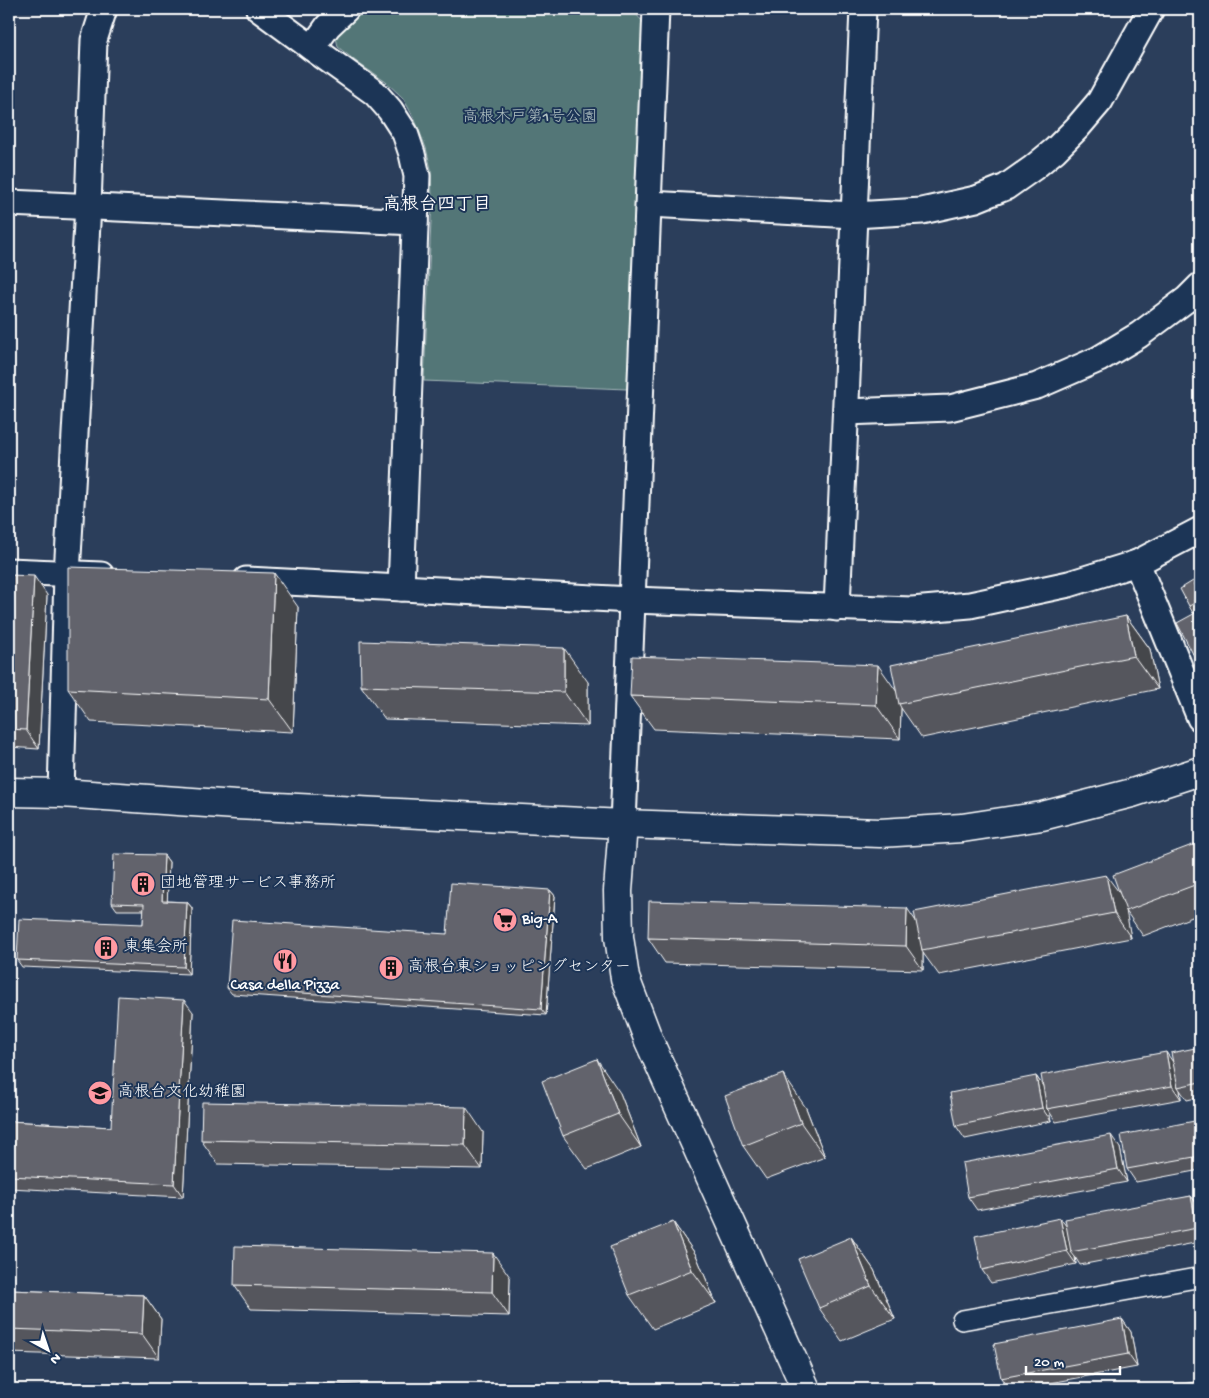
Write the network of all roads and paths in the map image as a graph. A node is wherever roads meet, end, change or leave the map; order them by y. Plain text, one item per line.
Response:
1 (104, 9) edge
2 (259, 9) edge
3 (346, 9) edge
4 (656, 9) edge
5 (863, 9) edge
6 (1151, 9) edge
7 (312, 48) junction
8 (9, 203) edge
9 (649, 204) junction
10 (88, 206) junction
11 (854, 216) junction
12 (415, 222) junction
13 (1200, 286) edge
14 (846, 412) junction
15 (1200, 530) edge
16 (1137, 563) junction
17 (9, 571) edge
18 (67, 574) junction
19 (126, 576) edge
20 (224, 579) edge
21 (401, 588) junction
22 (632, 600) junction
23 (837, 608) junction
24 (1200, 718) edge
25 (1200, 771) edge
26 (61, 793) junction
27 (11, 800) edge
28 (623, 824) junction
29 (1196, 1278) dead end
30 (962, 1320) dead end
31 (806, 1389) edge

1 - 10 street
2 - 7 street
3 - 7 street
4 - 9 street
5 - 11 street
6 - 11 street
7 - 12 street
8 - 10 street
9 - 11 street
9 - 22 street
10 - 12 street
10 - 18 street
11 - 14 street
12 - 21 street
13 - 14 street
14 - 23 street
15 - 16 street
16 - 23 street
16 - 24 street
17 - 18 street
18 - 19 street
18 - 26 street
20 - 21 street
21 - 22 street
22 - 23 street
22 - 28 street
25 - 28 street
26 - 27 street
26 - 28 street
28 - 31 street
29 - 30 street

